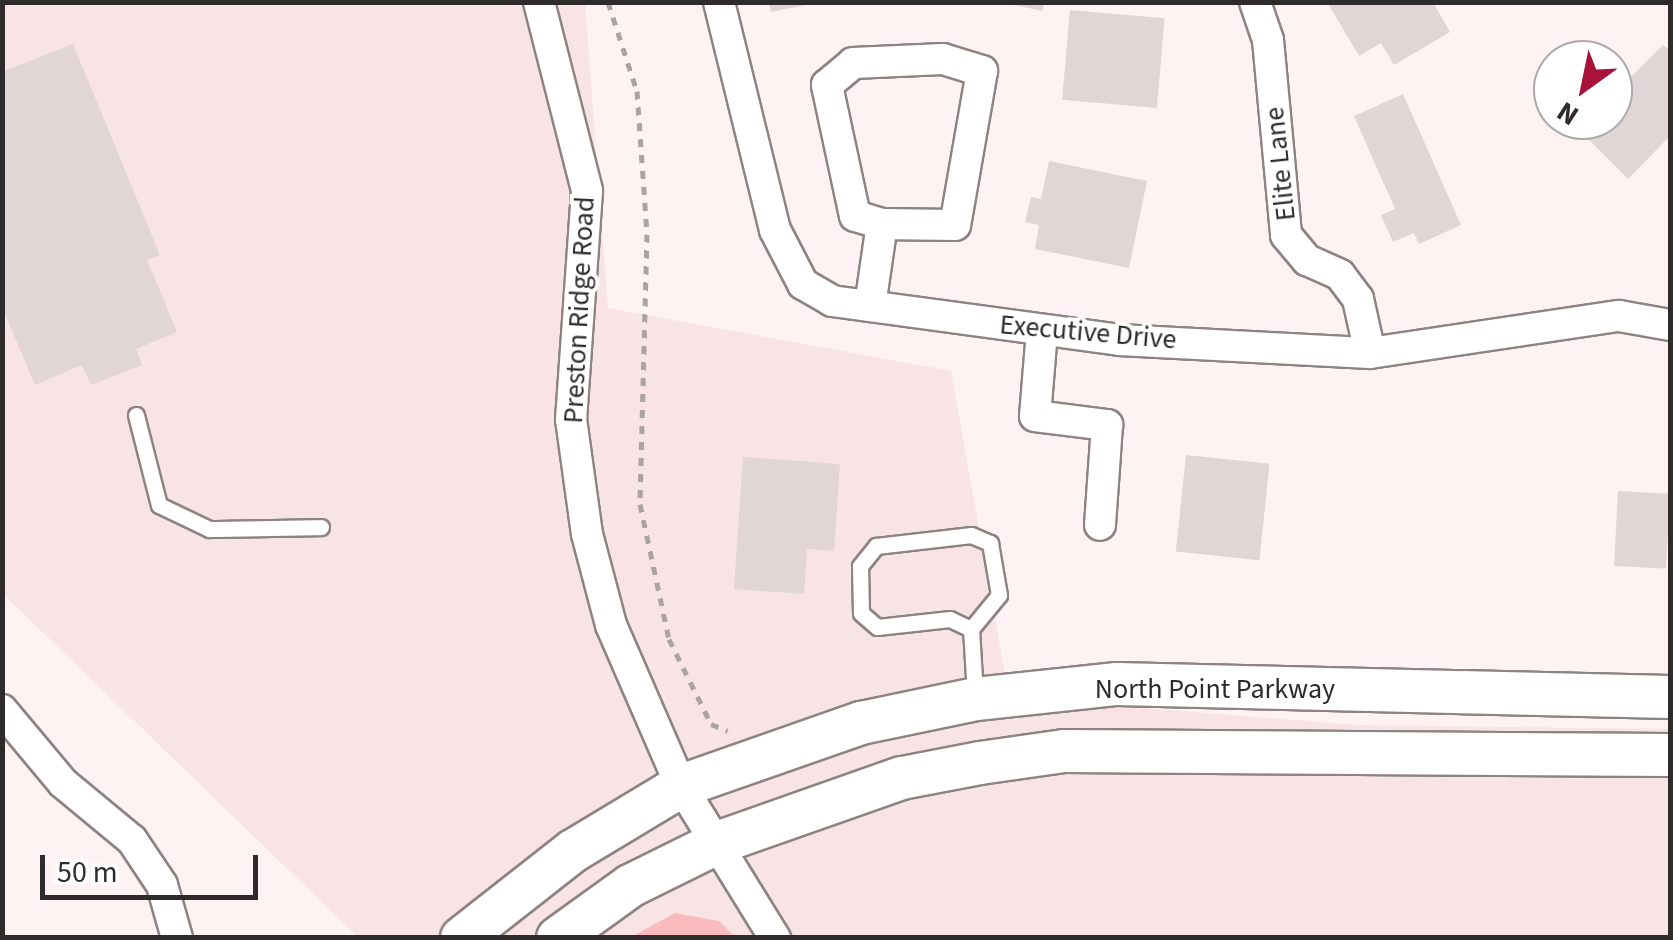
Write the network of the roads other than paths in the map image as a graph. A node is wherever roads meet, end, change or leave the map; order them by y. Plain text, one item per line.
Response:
1 (539, 2) edge
2 (719, 2) edge
3 (1255, 2) edge
4 (882, 224) junction
5 (870, 306) junction
6 (1670, 325) edge
7 (1042, 332) junction
8 (1370, 352) junction
9 (136, 415) dead end
10 (1100, 525) dead end
11 (321, 527) dead end
12 (971, 630) junction
13 (1670, 697) edge
14 (976, 699) junction
15 (2, 710) edge
16 (1670, 755) edge
17 (681, 786) junction
18 (717, 843) junction
19 (177, 938) edge
20 (462, 938) edge
21 (558, 938) edge
22 (775, 938) edge

1 - 17 street, Preston Ridge Road
2 - 5 street, Executive Drive
3 - 8 street, Elite Lane
4 - 4 street
4 - 5 street
5 - 7 street, Executive Drive
6 - 8 street, Executive Drive
7 - 8 street, Executive Drive
7 - 10 street
9 - 11 lane
12 - 12 lane
12 - 14 lane
13 - 14 street, North Point Parkway
14 - 17 street, North Point Parkway
15 - 19 street
16 - 18 street
17 - 18 street, Preston Ridge Road
17 - 20 street, North Point Parkway
18 - 21 street
18 - 22 street, Preston Ridge Road

